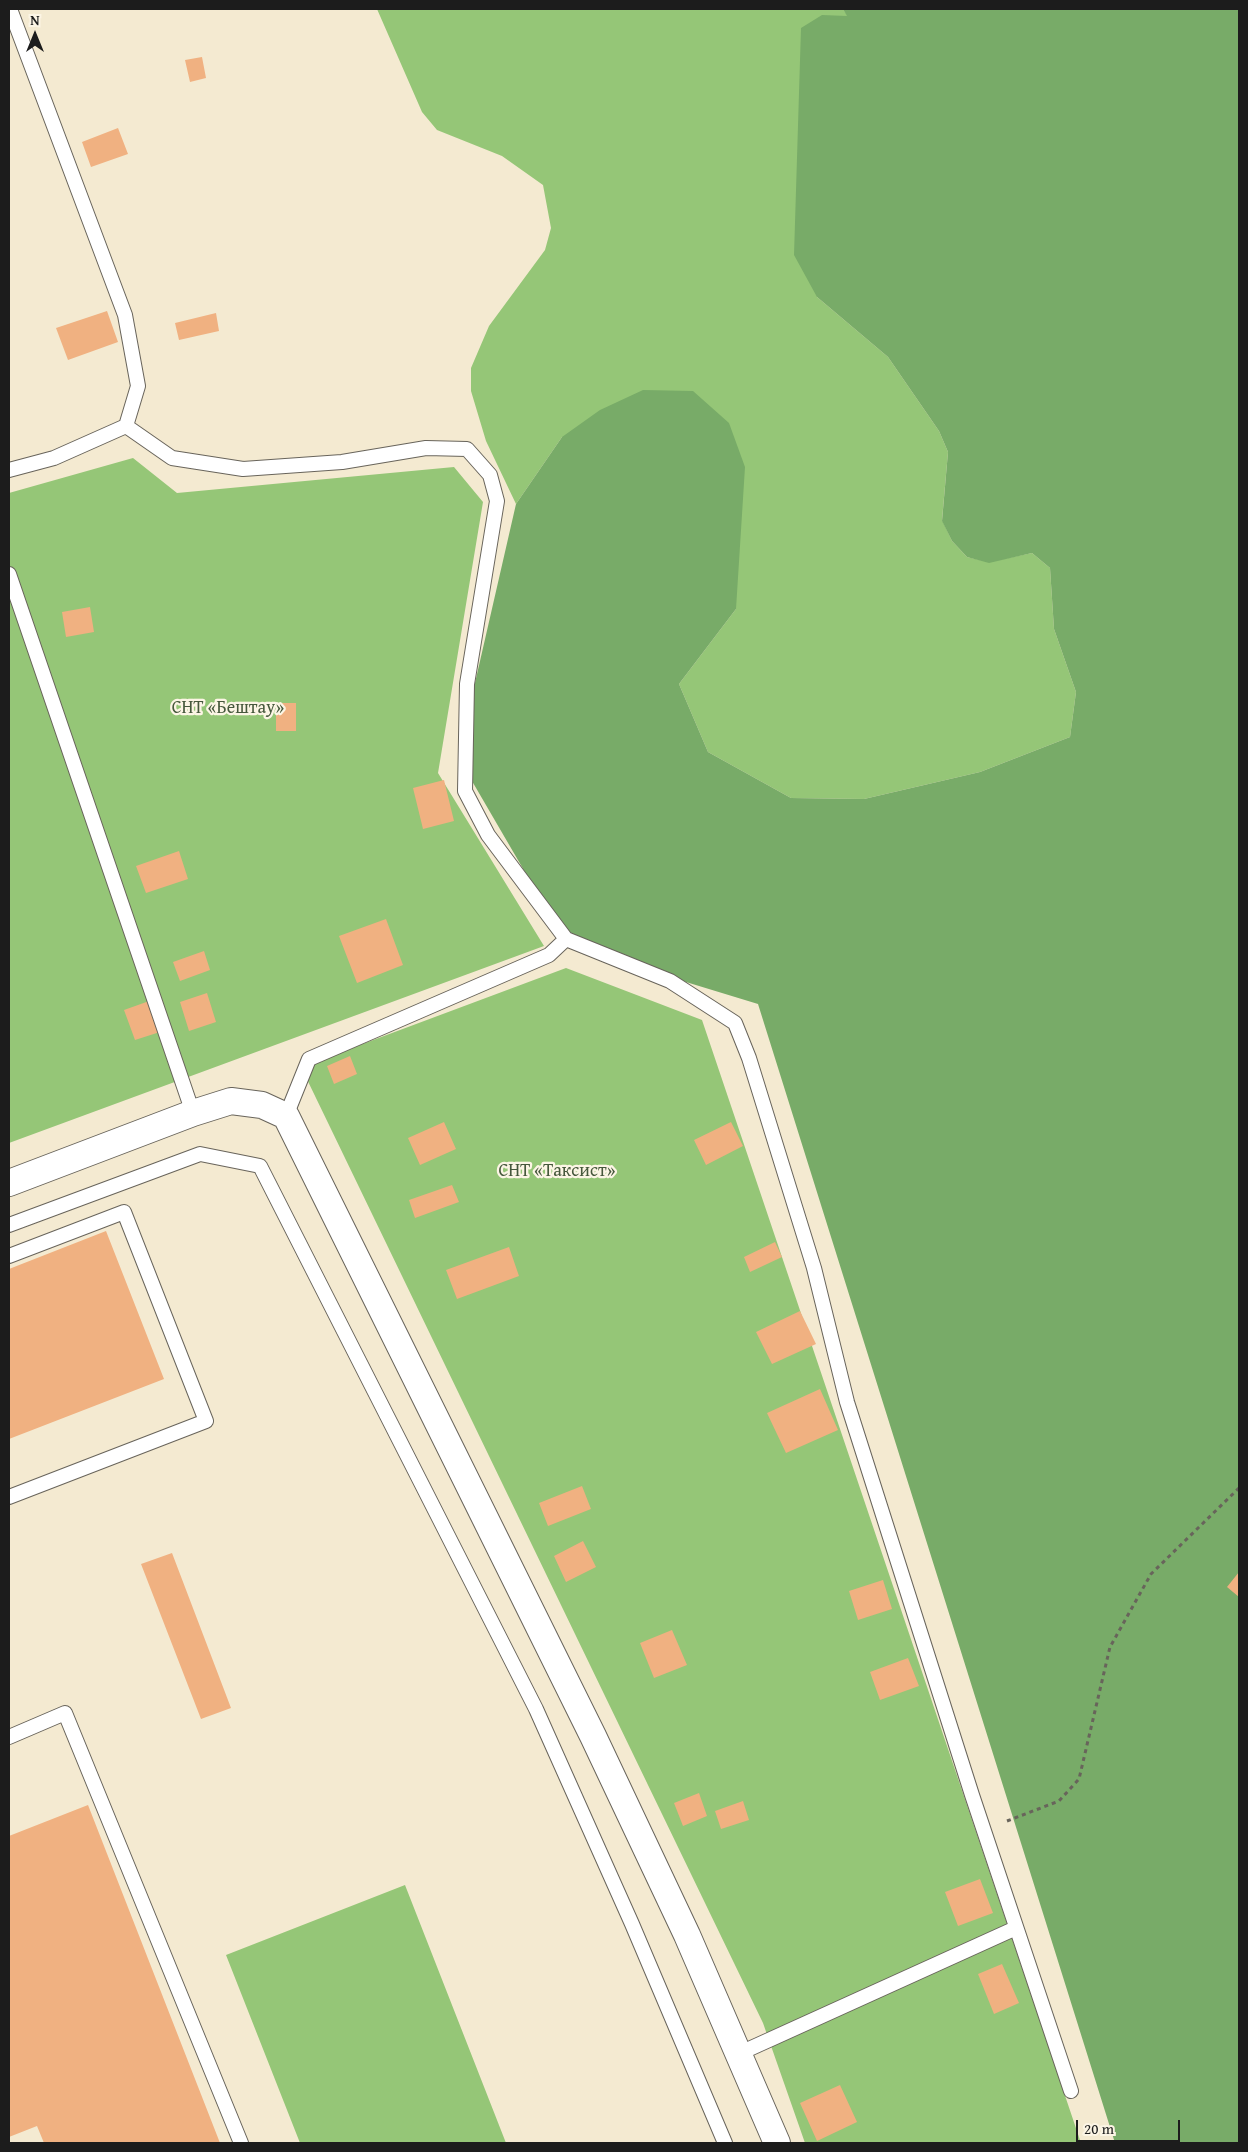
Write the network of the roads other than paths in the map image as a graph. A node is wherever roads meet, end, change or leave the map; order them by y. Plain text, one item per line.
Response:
1 (10, 9) edge
2 (126, 426) junction
3 (9, 470) edge
4 (9, 574) edge
5 (566, 939) junction
6 (193, 1113) junction
7 (286, 1116) junction
8 (9, 1183) edge
9 (9, 1224) edge
10 (9, 1256) edge
11 (9, 1497) edge
12 (9, 1737) edge
13 (1016, 1928) junction
14 (738, 2054) junction
15 (1071, 2091) dead end
16 (241, 2143) edge
17 (725, 2143) edge
18 (777, 2143) edge

1 - 2 lane
2 - 3 lane
2 - 5 lane
4 - 6 lane
5 - 7 lane
5 - 13 lane
6 - 7 street
6 - 8 street
7 - 14 street
9 - 17 lane
10 - 11 lane
12 - 16 lane
13 - 14 lane
13 - 15 lane
14 - 18 street

